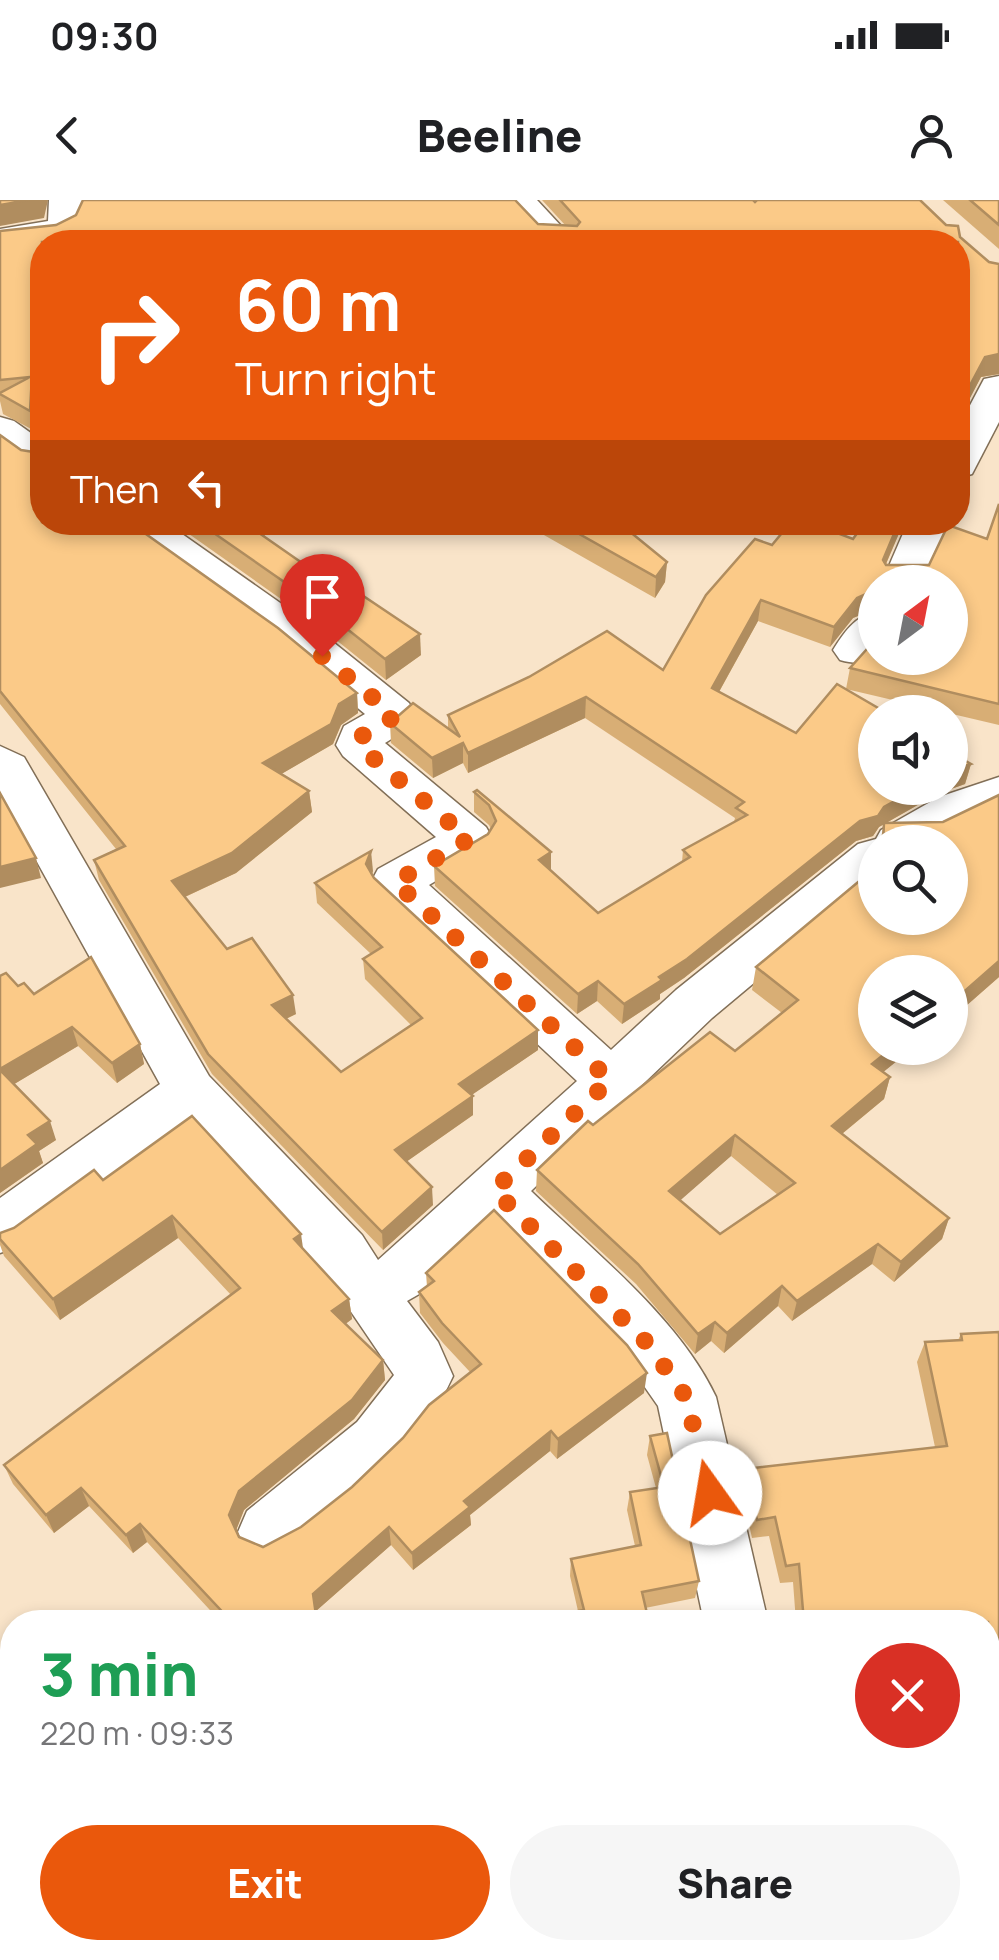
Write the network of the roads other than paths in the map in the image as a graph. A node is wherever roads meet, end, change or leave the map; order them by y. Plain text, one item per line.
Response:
1 (66, 200) edge
2 (518, 200) edge
3 (54, 230) edge
4 (548, 230) edge
5 (0, 238) edge
6 (30, 238) edge
7 (987, 379) edge
8 (30, 423) edge
9 (0, 428) edge
10 (970, 430) edge
11 (30, 450) edge
12 (155, 535) edge
13 (924, 535) edge
14 (911, 565) edge
15 (3, 767) edge
16 (999, 793) edge
17 (928, 825) edge
18 (858, 870) edge
19 (610, 1080) junction
20 (190, 1091) junction
21 (494, 1190) junction
22 (0, 1230) edge
23 (368, 1294) junction
24 (269, 1532) dead end
25 (733, 1610) edge

1 - 3 street
2 - 4 street
5 - 6 street
7 - 10 street
8 - 9 street
9 - 11 street
12 - 19 street
13 - 14 street
15 - 20 street
16 - 17 street
18 - 19 street
19 - 21 street
20 - 22 street
20 - 23 street
21 - 23 street
21 - 25 street
23 - 24 street

